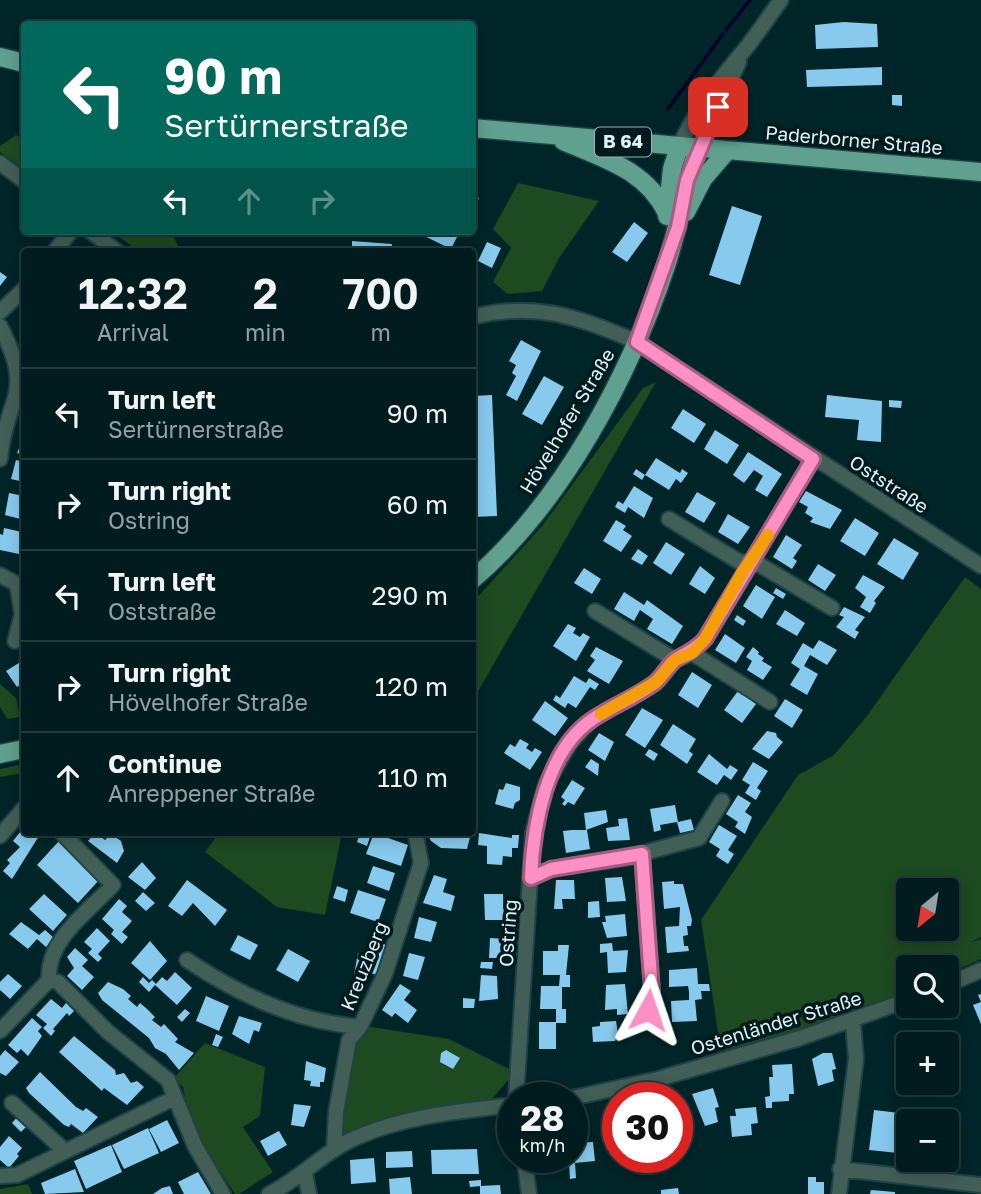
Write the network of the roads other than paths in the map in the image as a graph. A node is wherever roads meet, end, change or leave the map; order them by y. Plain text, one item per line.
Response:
1 (781, 0) edge
2 (746, 48) junction
3 (0, 57) edge
4 (21, 62) edge
5 (476, 128) edge
6 (547, 135) junction
7 (678, 147) junction
8 (698, 149) junction
9 (727, 151) junction
10 (0, 163) edge
11 (981, 172) edge
12 (21, 179) edge
13 (667, 213) junction
14 (678, 227) junction
15 (95, 235) edge
16 (113, 248) edge
17 (667, 265) junction
18 (21, 292) edge
19 (0, 312) edge
20 (476, 316) edge
21 (0, 326) edge
22 (637, 342) junction
23 (21, 378) edge
24 (21, 385) edge
25 (0, 459) edge
26 (813, 459) junction
27 (669, 519) dead end
28 (748, 564) junction
29 (981, 566) edge
30 (0, 575) edge
31 (476, 576) edge
32 (21, 608) edge
33 (832, 608) dead end
34 (595, 611) dead end
35 (21, 618) edge
36 (15, 641) dead end
37 (692, 653) junction
38 (675, 660) junction
39 (770, 702) dead end
40 (21, 750) edge
41 (0, 754) edge
42 (722, 801) dead end
43 (21, 812) edge
44 (0, 836) edge
45 (65, 836) edge
46 (416, 836) edge
47 (642, 854) junction
48 (531, 878) junction
49 (187, 960) dead end
50 (981, 970) edge
51 (49, 980) junction
52 (959, 980) edge
53 (896, 1005) edge
54 (648, 1010) dead end
55 (3, 1021) edge
56 (853, 1022) junction
57 (360, 1027) junction
58 (517, 1082) edge
59 (588, 1094) edge
60 (174, 1098) junction
61 (12, 1103) dead end
62 (497, 1107) edge
63 (334, 1150) junction
64 (65, 1151) junction
65 (840, 1169) junction
66 (304, 1173) junction
67 (526, 1173) edge
68 (0, 1176) edge
69 (981, 1185) edge
70 (223, 1194) edge
71 (269, 1194) edge
72 (309, 1194) edge
73 (529, 1194) edge
74 (839, 1194) edge

1 - 2 street
2 - 7 street
2 - 8 street
3 - 4 main road
5 - 6 main road, Paderborner Straße / B 64
6 - 7 main road, Paderborner Straße / B 64
6 - 13 main road
7 - 8 main road, Paderborner Straße / B 64
7 - 13 main road, Hövelhofer Straße
8 - 9 main road, Paderborner Straße / B 64
8 - 14 main road, Hövelhofer Straße
9 - 11 main road, Paderborner Straße / B 64
9 - 14 main road
10 - 12 street
13 - 17 main road, Hövelhofer Straße
14 - 17 main road, Hövelhofer Straße
15 - 16 street
17 - 22 main road, Hövelhofer Straße
18 - 19 street
20 - 22 street, Oststraße
21 - 23 street
22 - 26 street, Oststraße
22 - 31 main road, Hövelhofer Straße
24 - 25 street
26 - 28 street
26 - 29 street, Oststraße
27 - 28 street
28 - 33 street
28 - 37 street
30 - 32 street
34 - 38 street
35 - 36 street
37 - 38 street, Ostring
37 - 39 street
38 - 48 street, Ostring
40 - 41 main road
42 - 47 street
43 - 44 street
45 - 51 street
46 - 57 street, Kreuzberg
47 - 48 street
47 - 54 street
48 - 58 street, Ostring
49 - 57 street
50 - 52 street
51 - 55 street
51 - 60 street
53 - 56 street, Ostenländer Straße
56 - 59 street, Ostenländer Straße
56 - 65 street
57 - 63 street, Kreuzberg
60 - 64 street
60 - 70 street
61 - 64 street
62 - 63 street
63 - 66 street
64 - 68 street
65 - 69 street
65 - 74 street
66 - 71 street
66 - 72 street
67 - 73 street

